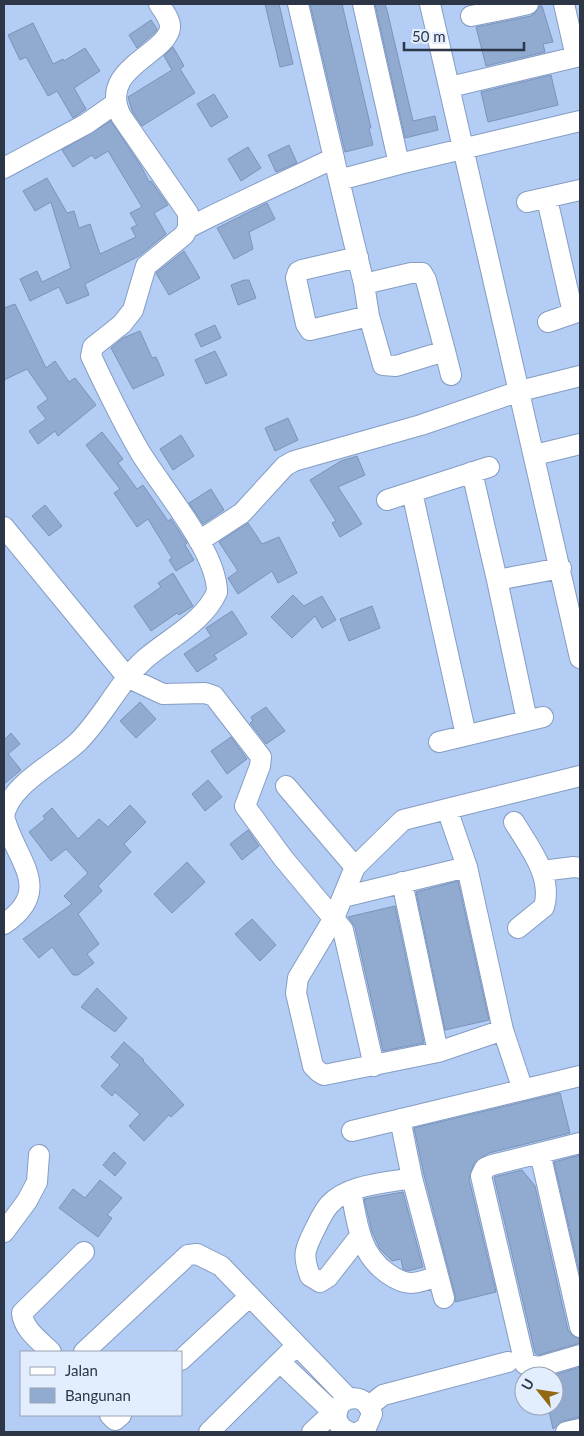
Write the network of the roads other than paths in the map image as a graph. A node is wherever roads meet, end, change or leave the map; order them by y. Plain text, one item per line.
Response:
1 (159, 4) edge
2 (298, 4) edge
3 (363, 4) edge
4 (430, 4) edge
5 (528, 4) edge
6 (564, 4) edge
7 (500, 7) edge
8 (471, 16) dead end
9 (578, 56) edge
10 (450, 87) junction
11 (116, 103) junction
12 (580, 121) edge
13 (463, 149) junction
14 (334, 158) junction
15 (398, 164) junction
16 (4, 168) edge
17 (339, 180) junction
18 (580, 190) edge
19 (547, 199) junction
20 (527, 202) dead end
21 (188, 228) junction
22 (358, 257) junction
23 (364, 284) junction
24 (577, 312) edge
25 (369, 316) junction
26 (548, 322) dead end
27 (445, 351) junction
28 (451, 375) dead end
29 (580, 376) edge
30 (520, 391) junction
31 (580, 444) edge
32 (535, 455) junction
33 (412, 492) junction
34 (387, 500) dead end
35 (4, 527) edge
36 (199, 541) junction
37 (568, 575) edge
38 (497, 580) junction
39 (579, 649) edge
40 (127, 677) junction
41 (466, 735) junction
42 (439, 742) dead end
43 (580, 776) edge
44 (286, 786) dead end
45 (447, 809) junction
46 (514, 822) dead end
47 (355, 867) junction
48 (467, 867) junction
49 (580, 868) edge
50 (542, 871) junction
51 (402, 882) junction
52 (343, 897) junction
53 (334, 918) junction
54 (4, 924) edge
55 (518, 928) dead end
56 (503, 1030) junction
57 (438, 1052) junction
58 (374, 1066) junction
59 (580, 1076) edge
60 (523, 1090) junction
61 (400, 1119) junction
62 (352, 1131) dead end
63 (580, 1143) edge
64 (540, 1153) junction
65 (39, 1155) dead end
66 (412, 1178) junction
67 (351, 1191) junction
68 (4, 1232) edge
69 (360, 1236) junction
70 (84, 1252) dead end
71 (437, 1276) junction
72 (250, 1296) junction
73 (444, 1298) dead end
74 (580, 1327) edge
75 (298, 1345) junction
76 (50, 1351) edge
77 (85, 1351) edge
78 (580, 1355) edge
79 (182, 1359) edge
80 (280, 1362) junction
81 (508, 1362) dead end
82 (348, 1398) junction
83 (336, 1415) junction
84 (370, 1423) edge
85 (580, 1428) edge
86 (209, 1432) edge
87 (312, 1432) edge
88 (350, 1432) edge
89 (566, 1432) edge

1 - 11 street
2 - 14 street
3 - 15 street
4 - 10 street
5 - 7 street
6 - 9 street
7 - 8 street
9 - 10 street
10 - 13 street
11 - 16 street
11 - 21 street
12 - 13 street
13 - 15 street
13 - 30 street
14 - 17 street
14 - 21 street
15 - 17 street
17 - 22 street
18 - 19 street
19 - 20 street
19 - 24 street
21 - 36 street
22 - 23 street
22 - 25 street
23 - 25 street
23 - 27 street
24 - 26 street
25 - 27 street
27 - 28 street
29 - 30 street
30 - 32 street
30 - 36 street
31 - 32 street
32 - 37 street
33 - 34 street
33 - 38 street
33 - 41 street
35 - 40 street
36 - 40 street
37 - 38 street
37 - 39 street
38 - 41 street
40 - 53 street
40 - 54 street
41 - 42 street
43 - 45 street
44 - 47 street
45 - 47 street
45 - 48 street
46 - 50 street
47 - 52 street
48 - 51 street
48 - 56 street
49 - 50 street
50 - 55 street
51 - 52 street
51 - 57 street
52 - 53 street
53 - 58 street
53 - 58 street
56 - 57 street
56 - 60 street
57 - 58 street
59 - 60 street
60 - 61 street
61 - 62 street
61 - 66 street
63 - 64 street
64 - 74 street
64 - 78 street
65 - 68 street
66 - 67 street
66 - 71 street
67 - 69 street
67 - 69 street
69 - 71 street
70 - 76 street
71 - 73 street
72 - 75 street
72 - 77 street
72 - 79 street
75 - 80 street
75 - 82 street
80 - 83 street
80 - 86 street
81 - 84 street
82 - 83 street
82 - 84 street
83 - 87 street
83 - 88 street
85 - 89 street

